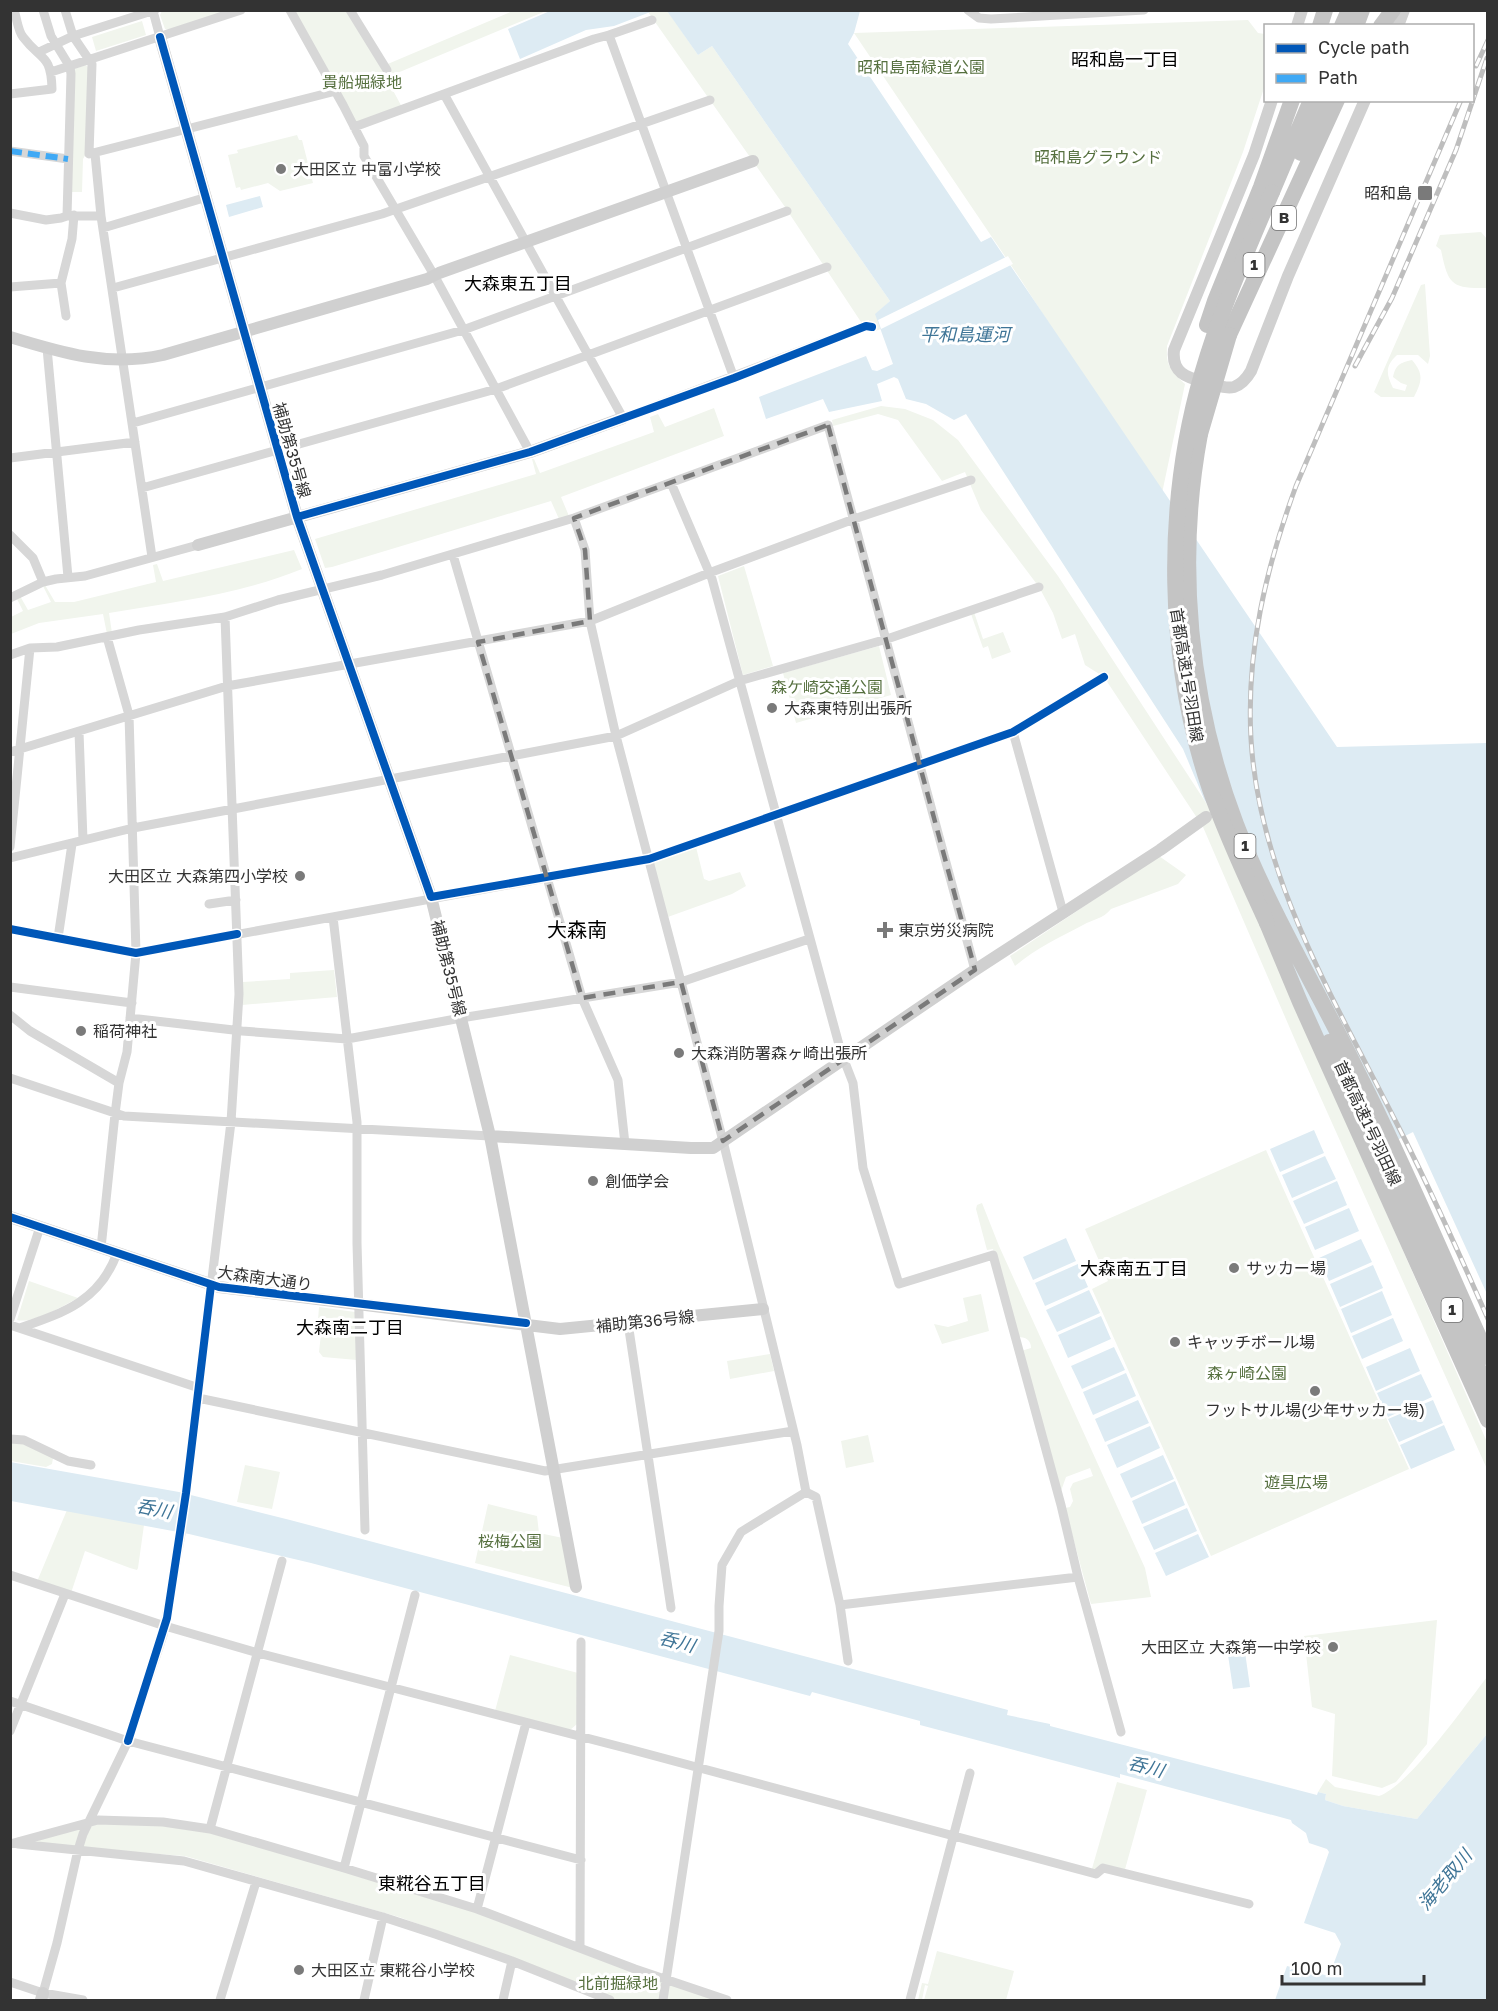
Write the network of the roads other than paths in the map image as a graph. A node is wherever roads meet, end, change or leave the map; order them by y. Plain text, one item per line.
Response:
1 (14, 10) edge
2 (43, 10) edge
3 (64, 10) edge
4 (241, 10) edge
5 (290, 10) edge
6 (350, 10) edge
7 (968, 10) edge
8 (1144, 10) edge
9 (1349, 10) edge
10 (1393, 10) edge
11 (154, 11) edge
12 (652, 20) dead end
13 (1343, 24) edge
14 (1382, 24) edge
15 (609, 35) junction
16 (73, 36) junction
17 (160, 37) junction
18 (55, 45) junction
19 (39, 52) junction
20 (89, 59) junction
21 (70, 67) junction
22 (387, 70) dead end
23 (51, 72) junction
24 (336, 91) junction
25 (10, 94) edge
26 (444, 94) junction
27 (710, 100) dead end
28 (1271, 102) edge
29 (1291, 102) edge
30 (1310, 102) edge
31 (1323, 102) edge
32 (1336, 102) edge
33 (1364, 102) edge
34 (642, 123) junction
35 (354, 127) junction
36 (188, 130) junction
37 (1300, 141) junction
38 (10, 152) edge
39 (95, 154) junction
40 (68, 159) junction
41 (753, 161) dead end
42 (490, 176) junction
43 (666, 191) junction
44 (207, 197) junction
45 (396, 209) junction
46 (787, 211) dead end
47 (10, 213) edge
48 (70, 215) junction
49 (101, 216) junction
50 (103, 228) junction
51 (526, 243) junction
52 (686, 248) junction
53 (224, 258) junction
54 (826, 267) dead end
55 (434, 275) junction
56 (61, 283) junction
57 (10, 287) edge
58 (112, 288) junction
59 (556, 296) junction
60 (708, 310) junction
61 (66, 316) dead end
62 (872, 327) dead end
63 (463, 330) junction
64 (245, 332) junction
65 (1229, 335) junction
66 (10, 337) edge
67 (47, 348) junction
68 (589, 354) junction
69 (123, 360) junction
70 (734, 378) junction
71 (261, 388) junction
72 (496, 389) junction
73 (1193, 408) junction
74 (623, 418) junction
75 (133, 423) junction
76 (135, 442) junction
77 (278, 450) junction
78 (530, 452) junction
79 (56, 453) junction
80 (10, 458) edge
81 (971, 480) dead end
82 (671, 483) junction
83 (142, 488) junction
84 (297, 517) junction
85 (574, 518) junction
86 (854, 519) junction
87 (10, 535) edge
88 (198, 545) joint
89 (453, 555) junction
90 (152, 557) junction
91 (709, 573) junction
92 (68, 578) junction
93 (43, 582) junction
94 (1039, 587) dead end
95 (322, 589) junction
96 (10, 598) edge
97 (225, 617) junction
98 (590, 621) junction
99 (107, 637) junction
100 (887, 639) junction
101 (478, 642) junction
102 (30, 648) junction
103 (10, 655) edge
104 (349, 663) junction
105 (1104, 677) dead end
106 (740, 681) junction
107 (227, 686) junction
108 (129, 715) junction
109 (79, 732) junction
110 (1013, 732) junction
111 (616, 736) junction
112 (15, 751) edge
113 (512, 756) junction
114 (919, 765) junction
115 (389, 778) junction
116 (232, 809) junction
117 (776, 815) junction
118 (1206, 817) dead end
119 (133, 828) junction
120 (83, 840) junction
121 (72, 844) junction
122 (10, 847) edge
123 (10, 858) edge
124 (649, 859) junction
125 (546, 877) junction
126 (431, 897) junction
127 (236, 900) junction
128 (209, 904) dead end
129 (1063, 912) junction
130 (333, 917) junction
131 (1267, 923) junction
132 (10, 929) edge
133 (237, 934) junction
134 (58, 938) junction
135 (809, 939) junction
136 (136, 953) junction
137 (975, 970) junction
138 (681, 982) junction
139 (10, 987) edge
140 (582, 998) junction
141 (132, 1003) junction
142 (10, 1014) edge
143 (130, 1018) junction
144 (461, 1018) junction
145 (237, 1030) junction
146 (347, 1039) junction
147 (843, 1060) junction
148 (10, 1078) edge
149 (119, 1083) junction
150 (115, 1114) junction
151 (231, 1122) junction
152 (356, 1129) junction
153 (490, 1136) junction
154 (723, 1141) junction
155 (625, 1144) junction
156 (10, 1217) edge
157 (40, 1227) junction
158 (1423, 1227) junction
159 (101, 1248) junction
160 (117, 1254) junction
161 (211, 1285) junction
162 (359, 1304) junction
163 (763, 1309) junction
164 (10, 1319) edge
165 (526, 1323) junction
166 (628, 1323) junction
167 (15, 1326) edge
168 (1488, 1357) edge
169 (1488, 1390) edge
170 (198, 1393) junction
171 (1488, 1420) edge
172 (793, 1431) junction
173 (363, 1433) junction
174 (10, 1439) edge
175 (648, 1455) junction
176 (92, 1465) dead end
177 (555, 1470) junction
178 (806, 1492) junction
179 (365, 1530) dead end
180 (282, 1561) dead end
181 (10, 1575) edge
182 (1078, 1577) junction
183 (576, 1587) dead end
184 (65, 1594) junction
185 (415, 1595) dead end
186 (840, 1605) junction
187 (670, 1608) dead end
188 (165, 1626) junction
189 (581, 1642) dead end
190 (258, 1653) junction
191 (848, 1661) dead end
192 (391, 1688) junction
193 (10, 1701) edge
194 (21, 1705) junction
195 (526, 1723) junction
196 (10, 1731) edge
197 (1121, 1732) dead end
198 (582, 1737) junction
199 (128, 1741) junction
200 (226, 1767) junction
201 (698, 1767) junction
202 (970, 1773) dead end
203 (362, 1801) junction
204 (89, 1822) junction
205 (210, 1829) junction
206 (954, 1836) junction
207 (496, 1837) junction
208 (13, 1844) edge
209 (78, 1850) junction
210 (581, 1860) junction
211 (344, 1868) junction
212 (256, 1882) junction
213 (1249, 1904) dead end
214 (477, 1909) junction
215 (383, 1917) junction
216 (580, 1947) junction
217 (512, 1961) junction
218 (664, 1979) junction
219 (10, 1982) edge
220 (663, 1996) edge
221 (42, 1997) edge
222 (83, 2001) edge
223 (220, 2001) edge
224 (364, 2001) edge
225 (503, 2001) edge
226 (610, 2001) edge
227 (727, 2001) edge
228 (910, 2001) edge

1 - 19 street
2 - 18 street
3 - 16 street
4 - 17 street
5 - 24 street
6 - 22 street
7 - 8 street
9 - 13 highway
10 - 14 highway
11 - 16 street
11 - 17 street
12 - 15 street
15 - 26 street
15 - 34 street
16 - 18 street
16 - 20 street
17 - 20 street
17 - 36 street, 補助第35号線
18 - 19 street
18 - 21 street
19 - 23 street
20 - 21 street
20 - 39 street
21 - 23 street
21 - 40 street
23 - 25 street
24 - 35 street
24 - 36 street
26 - 35 street
26 - 42 street
27 - 34 street
28 - 33 street
29 - 73 highway, B, bridge
30 - 37 highway, 首都高速1号羽田線 / 1
31 - 37 highway, 首都高速1号羽田線 / 1
32 - 65 highway, B
34 - 42 street
34 - 43 street
35 - 45 street
36 - 39 street
36 - 44 street, 補助第35号線
37 - 65 highway, 首都高速1号羽田線 / 1
37 - 73 highway, 首都高速1号羽田線 / 1, bridge
38 - 40 street
39 - 49 street
40 - 48 street
41 - 43 street
42 - 45 street
42 - 51 street
43 - 51 street
43 - 52 street
44 - 50 street
44 - 53 street, 補助第35号線
45 - 53 street
45 - 55 street
46 - 52 street
47 - 48 street
48 - 49 street
48 - 56 street
49 - 50 street
50 - 58 street
51 - 55 street
51 - 59 street
52 - 59 street
52 - 60 street
53 - 58 street
53 - 64 street, 補助第35号線
54 - 60 street
55 - 63 street
55 - 64 street
56 - 57 street
56 - 61 street
58 - 69 street
59 - 63 street
59 - 68 street
60 - 68 street
60 - 70 street
62 - 70 street
63 - 71 street
63 - 72 street
64 - 69 street
64 - 71 street, 補助第35号線
65 - 158 highway, 首都高速1号羽田線 / 1, bridge
66 - 67 street
67 - 69 street
67 - 79 street
68 - 72 street
68 - 74 street
69 - 75 street
70 - 74 street
71 - 75 street
71 - 77 street, 補助第35号線
72 - 77 street
72 - 78 street
73 - 131 highway, 首都高速1号羽田線 / 1, bridge
74 - 78 street
75 - 76 street
76 - 79 street
76 - 83 street
77 - 83 street
77 - 84 street, 補助第35号線
78 - 84 street
79 - 80 street
79 - 92 street
81 - 86 street
82 - 85 street
82 - 86 street
82 - 91 street
83 - 90 street
84 - 88 street
84 - 95 street, 補助第35号線
85 - 89 street
85 - 98 street
86 - 91 street
86 - 100 street
87 - 93 street
88 - 90 street
89 - 95 street
89 - 101 street
90 - 92 street
91 - 98 street
91 - 106 street
92 - 93 street
93 - 96 street
94 - 100 street
95 - 97 street
95 - 104 street, 補助第35号線
97 - 99 street
97 - 107 street
98 - 101 street
98 - 111 street
99 - 102 street
99 - 108 street
100 - 106 street
100 - 114 street
101 - 104 street
101 - 113 street
102 - 103 street
102 - 112 street
104 - 107 street
104 - 115 street, 補助第35号線
105 - 110 street
106 - 111 street
106 - 117 street
107 - 108 street
107 - 116 street
108 - 109 street
108 - 119 street
109 - 112 street
109 - 120 street
110 - 114 street
110 - 129 street
111 - 113 street
111 - 124 street
112 - 122 street
113 - 115 street
113 - 125 street
114 - 117 street
114 - 137 street
115 - 116 street
115 - 126 street, 補助第35号線
116 - 119 street
116 - 127 street
117 - 124 street
117 - 135 street
118 - 129 street
119 - 120 street
119 - 136 street
120 - 121 street
121 - 123 street
121 - 134 street
124 - 125 street
124 - 138 street
125 - 126 street
125 - 140 street
126 - 130 street
126 - 144 street, 補助第35号線
127 - 128 street
127 - 133 street
129 - 137 street
130 - 133 street
130 - 146 street
131 - 158 highway, 首都高速1号羽田線 / 1
131 - 171 highway
132 - 134 street
133 - 136 street
133 - 145 street
134 - 136 street
135 - 138 street
135 - 147 street
136 - 141 street
137 - 147 street
138 - 140 street
138 - 154 street
139 - 141 street
140 - 144 street
140 - 155 street
141 - 143 street
142 - 149 street
143 - 145 street
143 - 149 street
144 - 146 street
144 - 153 street, 補助第35号線
145 - 146 street
145 - 151 street
146 - 152 street
147 - 154 street
147 - 182 street
148 - 150 street
149 - 150 street
150 - 151 street
150 - 159 street
151 - 152 street
151 - 161 street
152 - 153 street
152 - 162 street
153 - 155 street
153 - 165 street, 補助第35号線
154 - 155 street
154 - 163 street
156 - 157 street, 大森南大通り
157 - 159 street, 大森南大通り
157 - 164 street
158 - 168 highway, 首都高速1号羽田線 / 1
158 - 169 highway, 首都高速1号羽田線 / 1
159 - 160 street, 大森南大通り
160 - 161 street, 大森南大通り
160 - 167 street
161 - 162 street, 大森南大通り
161 - 170 street
162 - 165 street, 大森南大通り
162 - 173 street
163 - 166 street, 補助第36号線
163 - 172 street
165 - 166 street, 補助第36号線
165 - 177 street, 補助第35号線
166 - 175 street
167 - 170 street
170 - 173 street
170 - 188 street
172 - 175 street
172 - 178 street
173 - 177 street
173 - 179 street
174 - 176 street
175 - 177 street
175 - 187 street
177 - 183 street, 補助第35号線
178 - 186 street
178 - 201 street
180 - 190 street
181 - 184 street
182 - 186 street
182 - 197 street
184 - 188 street
184 - 194 street
185 - 192 street
186 - 191 street
188 - 190 street
188 - 199 street
189 - 198 street
190 - 192 street
190 - 200 street
192 - 195 street
192 - 203 street
193 - 194 street
194 - 196 street
194 - 199 street
195 - 198 street
195 - 207 street
198 - 201 street
198 - 210 street
199 - 200 street
199 - 204 street
200 - 203 street
200 - 205 street
201 - 206 street
201 - 218 street
202 - 206 street
203 - 207 street
203 - 211 street
204 - 205 street
204 - 208 street
204 - 209 street
205 - 211 street
206 - 213 street
206 - 228 street
207 - 210 street
207 - 214 street
208 - 209 street
209 - 212 street
209 - 221 street
210 - 216 street
211 - 214 street
212 - 215 street
212 - 223 street
214 - 216 street
215 - 217 street
215 - 224 street
216 - 218 street
217 - 225 street
217 - 226 street
218 - 220 street
218 - 227 street
219 - 221 street
221 - 222 street

